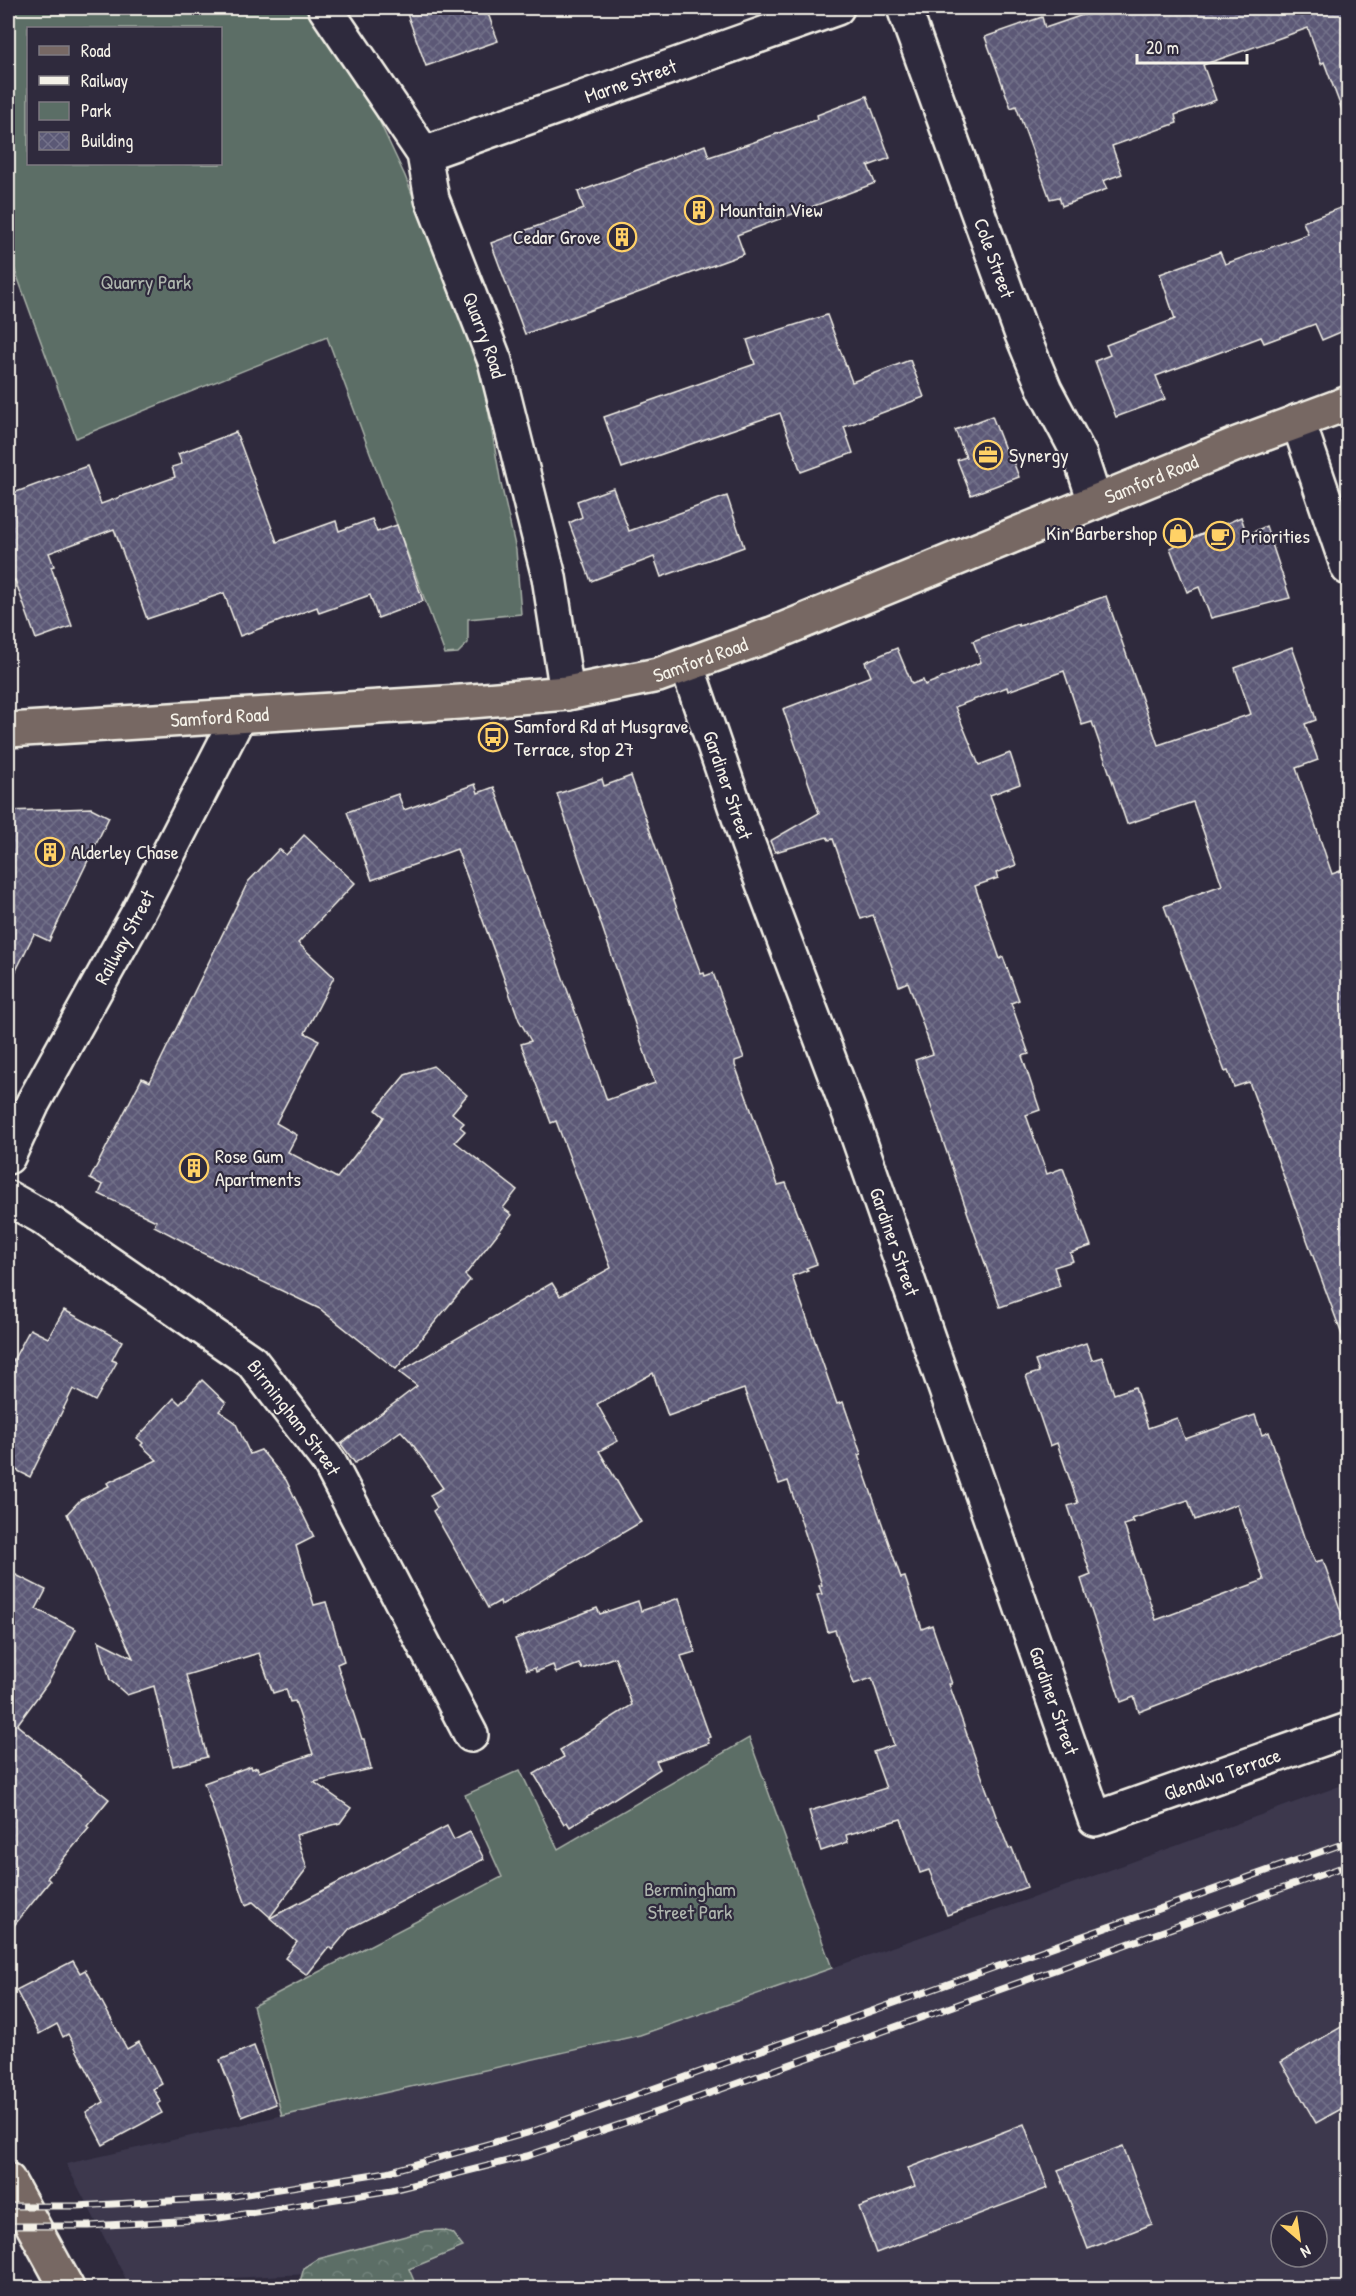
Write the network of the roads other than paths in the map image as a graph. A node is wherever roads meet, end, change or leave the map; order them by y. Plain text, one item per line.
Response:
1 (325, 8) edge
2 (837, 8) edge
3 (904, 8) edge
4 (424, 154) junction
5 (1348, 403) edge
6 (1298, 421) junction
7 (1095, 502) junction
8 (1348, 568) edge
9 (687, 666) junction
10 (567, 693) junction
11 (239, 716) junction
12 (8, 730) edge
13 (8, 1157) edge
14 (8, 1198) edge
15 (1348, 1730) edge
16 (471, 1735) dead end
17 (1095, 1819) joint
18 (8, 2180) edge
19 (67, 2289) edge

1 - 4 street, Quarry Road
2 - 4 street, Marne Street
3 - 7 street, Cole Street
4 - 10 street, Quarry Road
5 - 6 main road, Samford Road
6 - 7 main road, Samford Road
6 - 8 street
7 - 9 main road, Samford Road
9 - 10 main road, Samford Road
9 - 17 street, Gardiner Street
10 - 11 main road, Samford Road
11 - 12 main road, Samford Road
11 - 13 street, Railway Street
14 - 16 street, Birmingham Street
15 - 17 street, Glenalva Terrace
18 - 19 main road

